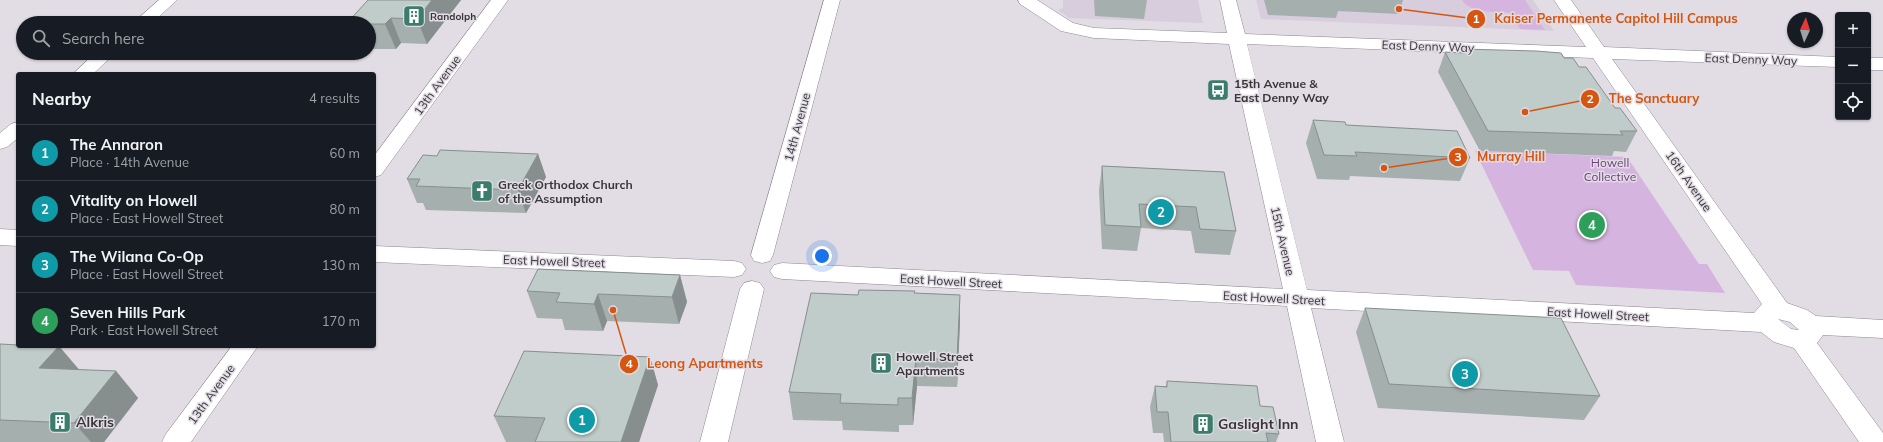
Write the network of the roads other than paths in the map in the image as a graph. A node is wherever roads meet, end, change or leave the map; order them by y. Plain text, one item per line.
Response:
1 (169, 0) edge
2 (500, 0) edge
3 (832, 0) edge
4 (1026, 0) edge
5 (1228, 0) edge
6 (1562, 0) edge
7 (150, 16) edge
8 (1237, 39) junction
9 (1598, 53) junction
10 (98, 60) edge
11 (1835, 62) edge
12 (1871, 64) edge
13 (1883, 64) edge
14 (84, 72) edge
15 (16, 130) edge
16 (0, 143) edge
17 (376, 167) edge
18 (0, 237) edge
19 (16, 238) edge
20 (376, 254) edge
21 (762, 255) junction
22 (734, 269) junction
23 (782, 271) junction
24 (752, 288) junction
25 (1296, 299) junction
26 (1773, 316) junction
27 (1883, 329) edge
28 (1805, 332) junction
29 (245, 348) edge
30 (176, 442) edge
31 (714, 442) edge
32 (1330, 442) edge
33 (1874, 442) edge

1 - 7 street
2 - 17 street, 13th Avenue
3 - 21 street, 14th Avenue
4 - 8 street, East Denny Way
5 - 8 street, 15th Avenue
6 - 9 street, 16th Avenue
8 - 9 street, East Denny Way
8 - 25 street, 15th Avenue
9 - 11 street, East Denny Way
9 - 26 street, 16th Avenue
10 - 14 street
12 - 13 street
15 - 16 street
18 - 19 street
20 - 22 street, East Howell Street
21 - 22 street
21 - 23 street
22 - 24 street
23 - 24 street
23 - 25 street, East Howell Street
24 - 31 street
25 - 26 street, East Howell Street
25 - 32 street, 15th Avenue
26 - 28 street, East Howell Street
27 - 28 street
28 - 33 street
29 - 30 street, 13th Avenue

